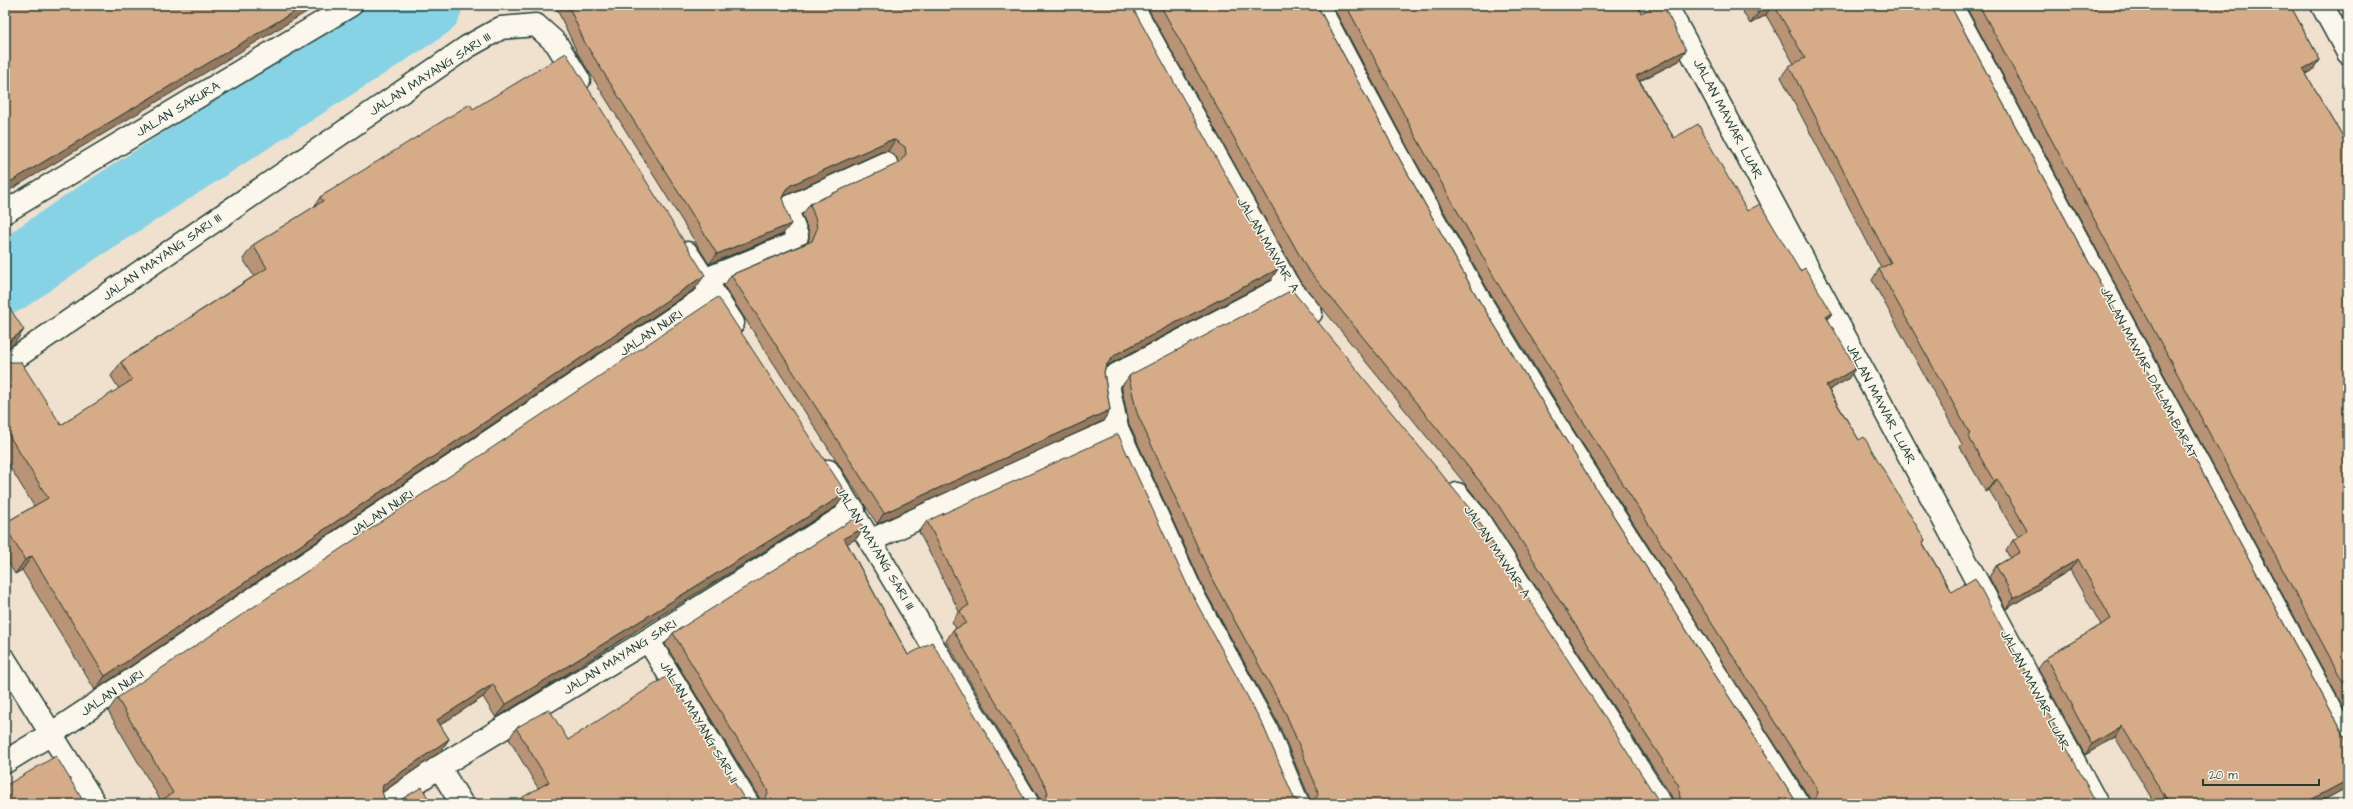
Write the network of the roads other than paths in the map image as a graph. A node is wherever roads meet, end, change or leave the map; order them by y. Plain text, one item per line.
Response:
1 (351, 5) edge
2 (1132, 5) edge
3 (1318, 5) edge
4 (1666, 5) edge
5 (1950, 5) edge
6 (2322, 5) edge
7 (2348, 53) edge
8 (589, 96) edge
9 (886, 163) dead end
10 (5, 212) edge
11 (675, 234) edge
12 (1288, 285) junction
13 (708, 286) junction
14 (1323, 328) edge
15 (742, 338) edge
16 (5, 365) edge
17 (1117, 428) junction
18 (815, 451) edge
19 (1442, 475) edge
20 (854, 510) junction
21 (872, 540) junction
22 (648, 640) junction
23 (5, 660) edge
24 (51, 734) junction
25 (2348, 742) edge
26 (5, 762) edge
27 (439, 767) junction
28 (95, 804) edge
29 (385, 804) edge
30 (462, 804) edge
31 (748, 804) edge
32 (1028, 804) edge
33 (1298, 804) edge
34 (1661, 804) edge
35 (1798, 804) edge
36 (2097, 804) edge

1 - 10 street, JALAN SAKURA
2 - 12 street, JALAN MAWAR A
3 - 35 street
4 - 36 street, JALAN MAWAR LUAR
5 - 25 street, JALAN MAWAR DALAM BARAT
6 - 7 street
8 - 16 street, JALAN MAYANG SARI III
9 - 13 street, JALAN NURI
11 - 13 street
12 - 14 street, JALAN MAWAR A
12 - 17 street
13 - 15 street
13 - 24 street, JALAN NURI
17 - 21 street
17 - 33 street
18 - 20 street, JALAN MAYANG SARI III
19 - 34 street, JALAN MAWAR A
20 - 21 street, JALAN MAYANG SARI III
20 - 22 street, JALAN MAYANG SARI
21 - 32 street, JALAN MAYANG SARI III
22 - 27 street, JALAN MAYANG SARI
22 - 31 street, JALAN MAYANG SARI II
23 - 24 street
24 - 26 street, JALAN NURI
24 - 28 street
27 - 29 street, JALAN MAYANG SARI
27 - 30 street

